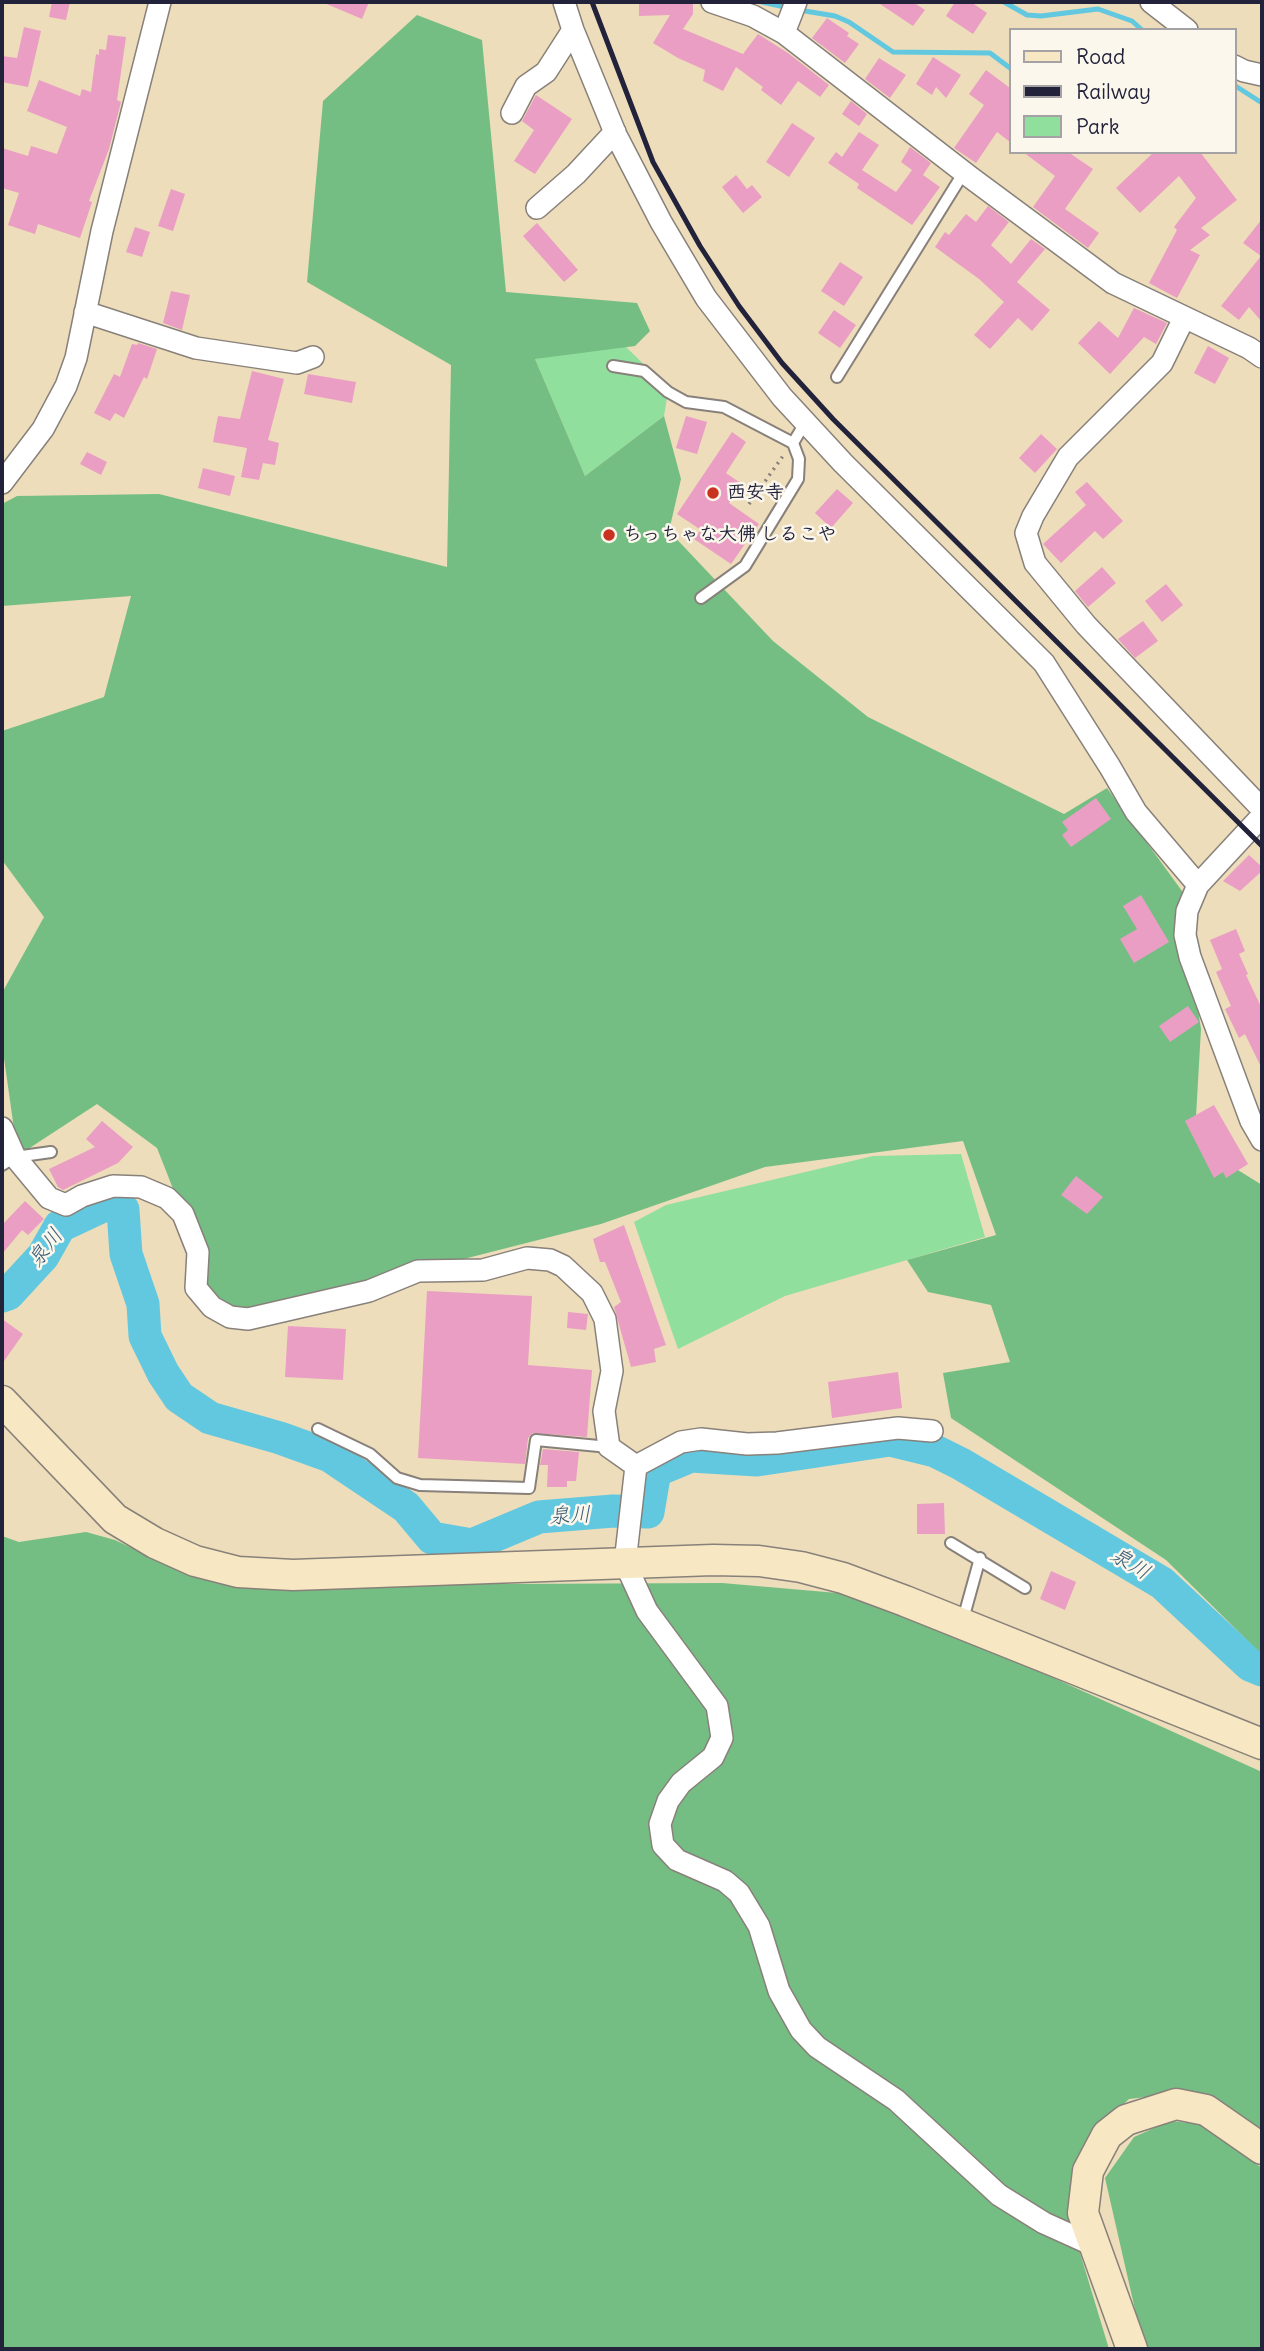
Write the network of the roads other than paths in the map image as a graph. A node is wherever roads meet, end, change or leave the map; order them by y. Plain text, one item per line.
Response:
1 (564, 2) edge
2 (712, 2) edge
3 (796, 2) edge
4 (1151, 2) edge
5 (153, 3) edge
6 (1184, 28) edge
7 (573, 30) junction
8 (784, 33) junction
9 (1236, 67) edge
10 (1262, 75) edge
11 (512, 113) dead end
12 (615, 132) junction
13 (964, 172) junction
14 (537, 208) dead end
15 (85, 312) junction
16 (1184, 318) junction
17 (313, 357) dead end
18 (1262, 357) edge
19 (613, 366) dead end
20 (837, 377) dead end
21 (805, 423) junction
22 (793, 443) junction
23 (2, 483) edge
24 (701, 598) dead end
25 (1262, 809) edge
26 (1262, 816) edge
27 (1198, 885) junction
28 (2, 1128) edge
29 (1262, 1140) edge
30 (51, 1152) dead end
31 (8, 1161) edge
32 (2, 1401) edge
33 (318, 1429) dead end
34 (932, 1431) dead end
35 (609, 1447) junction
36 (636, 1466) junction
37 (951, 1543) dead end
38 (627, 1549) junction
39 (981, 1558) junction
40 (1025, 1587) dead end
41 (962, 1624) junction
42 (1262, 1744) edge
43 (1262, 2149) edge
44 (1095, 2246) junction
45 (1132, 2349) edge

1 - 7 street
2 - 8 street
3 - 8 street
4 - 6 street
5 - 15 street
7 - 11 street
7 - 12 street
8 - 13 street
9 - 10 street
12 - 14 street
12 - 21 street
13 - 16 street
13 - 20 lane
15 - 17 street
15 - 23 street
16 - 18 street
16 - 25 street
19 - 22 lane
21 - 22 lane
21 - 27 street
22 - 24 lane
26 - 27 street
27 - 29 street
28 - 31 street
30 - 31 lane
31 - 35 street
32 - 38 street
33 - 35 lane
34 - 36 street
35 - 36 street
36 - 38 street
37 - 39 lane
38 - 41 street
38 - 44 street
39 - 40 lane
39 - 41 lane
41 - 42 street
43 - 44 street
44 - 45 street

